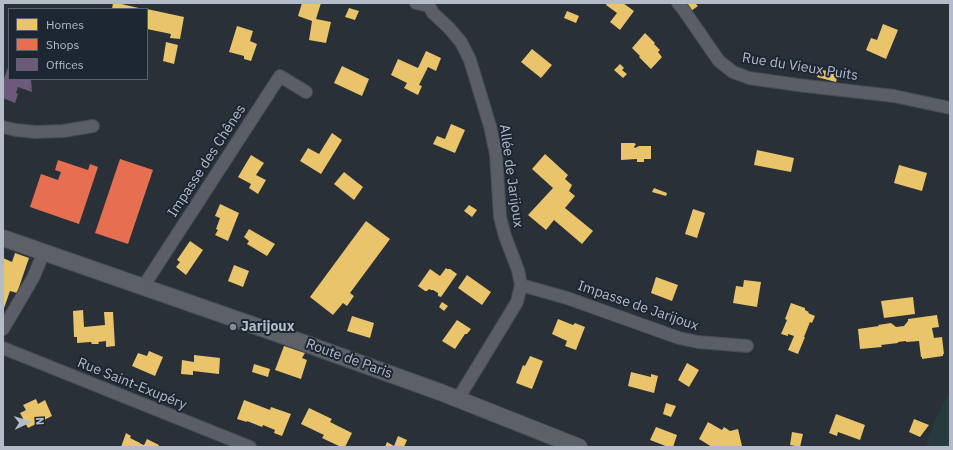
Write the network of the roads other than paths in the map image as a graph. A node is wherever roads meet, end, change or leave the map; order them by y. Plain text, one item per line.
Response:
1 (416, 3) edge
2 (678, 3) edge
3 (429, 5) edge
4 (306, 92) dead end
5 (950, 108) edge
6 (93, 126) dead end
7 (3, 127) edge
8 (3, 238) edge
9 (44, 252) junction
10 (521, 285) junction
11 (143, 287) junction
12 (3, 329) edge
13 (747, 346) dead end
14 (3, 348) edge
15 (459, 400) junction
16 (250, 447) edge
17 (579, 447) edge

1 - 3 street
2 - 5 street, Rue du Vieux Puits
3 - 10 street, Allée de Jarijoux
4 - 11 street, Impasse des Chênes
6 - 7 street
8 - 9 main road, Route de Paris
9 - 11 main road, Route de Paris
9 - 12 street
10 - 13 street, Impasse de Jarijoux
10 - 15 street, Allée de Jarijoux
11 - 15 main road, Route de Paris
14 - 16 street, Rue Saint-Exupéry
15 - 17 main road, Route de Paris

